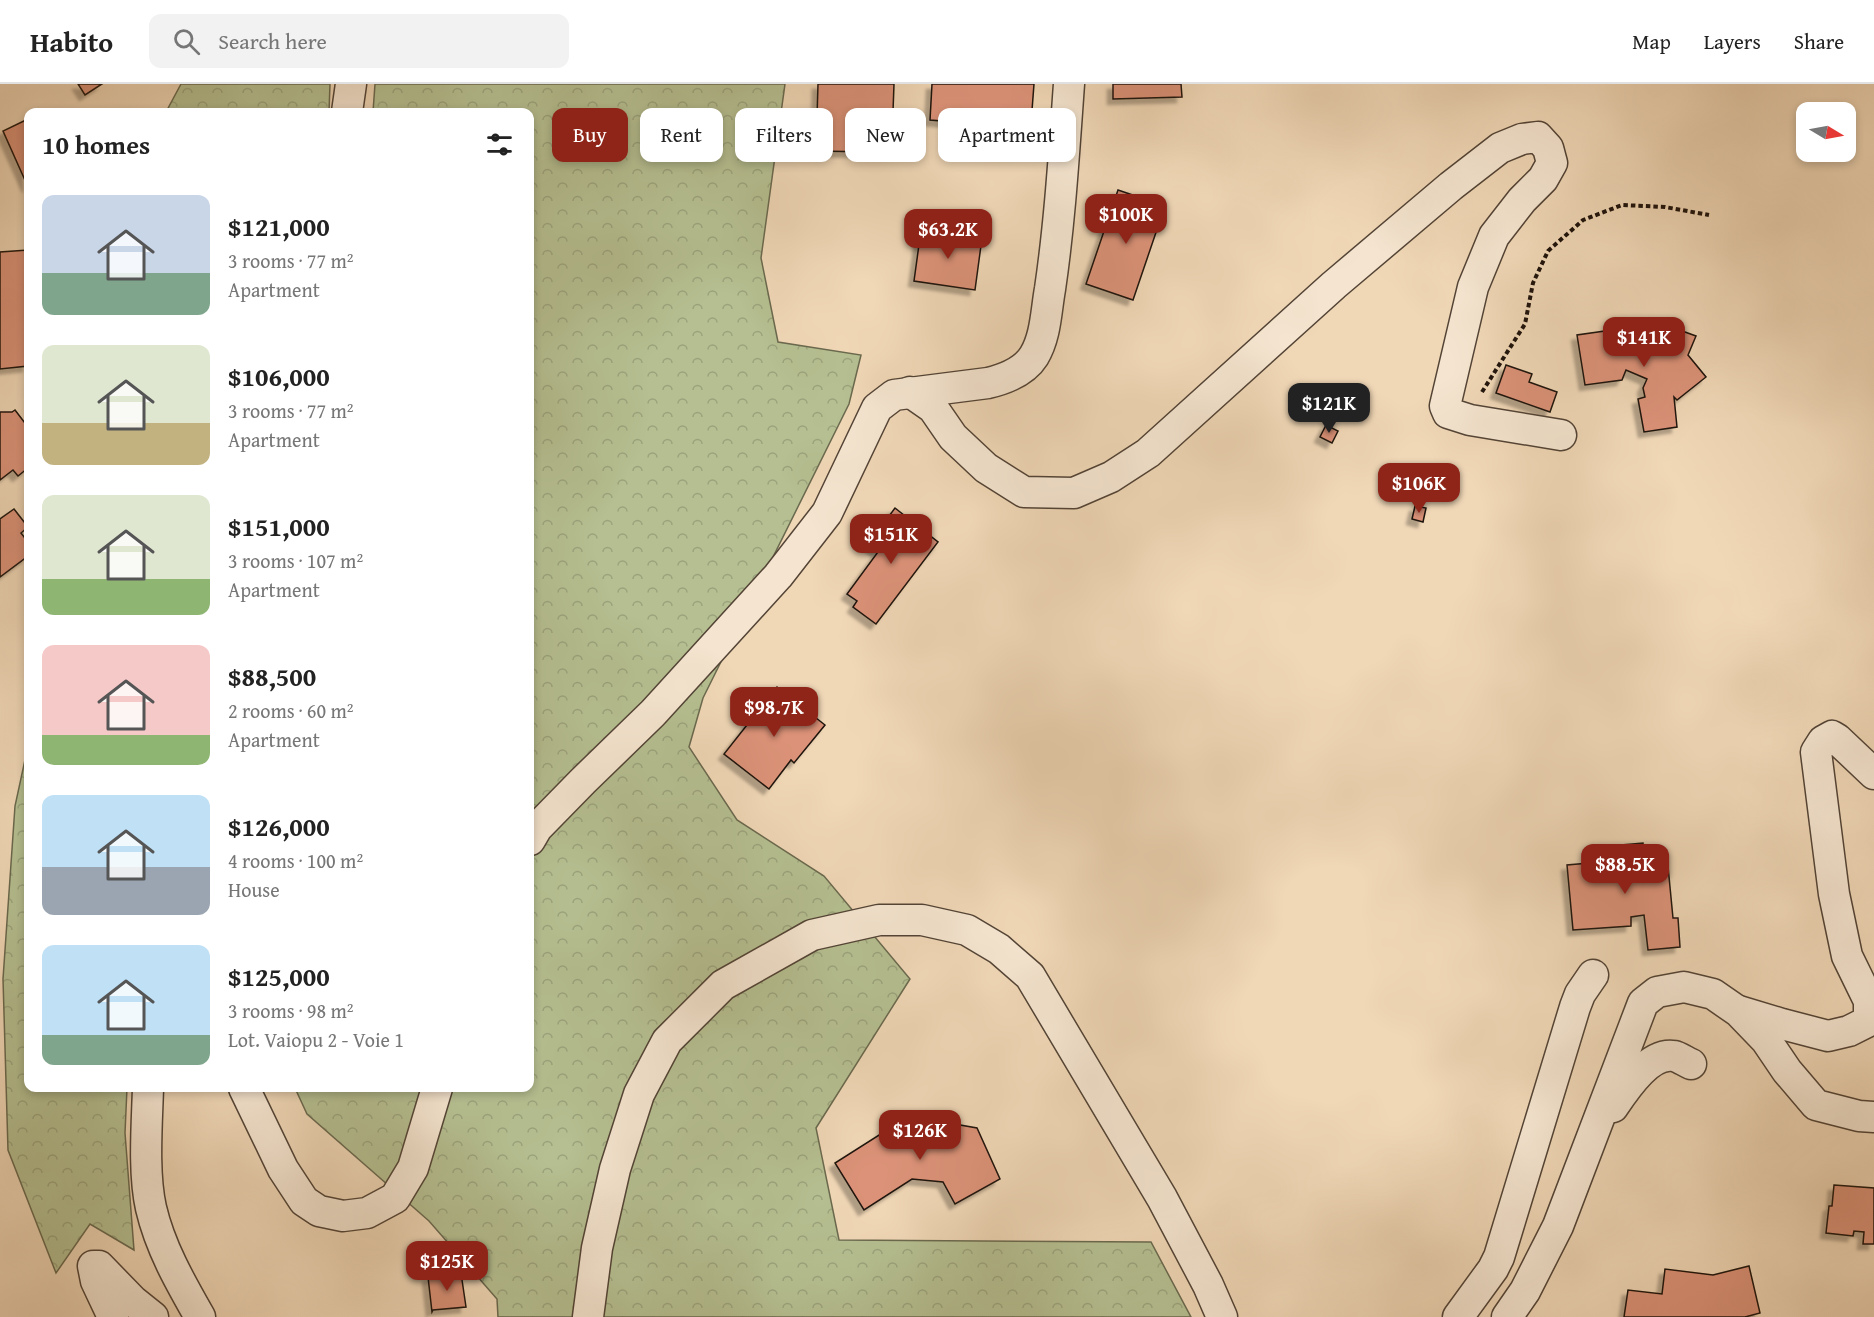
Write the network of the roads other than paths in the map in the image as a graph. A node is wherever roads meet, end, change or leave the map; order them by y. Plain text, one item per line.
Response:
1 (351, 84) edge
2 (1069, 84) edge
3 (348, 108) edge
4 (910, 392) junction
5 (1562, 435) dead end
6 (1874, 774) edge
7 (534, 833) edge
8 (1593, 975) dead end
9 (1735, 1010) junction
10 (1871, 1021) edge
11 (1691, 1064) dead end
12 (148, 1092) edge
13 (246, 1092) edge
14 (436, 1092) edge
15 (1874, 1117) edge
16 (1594, 1132) junction
17 (113, 1317) edge
18 (153, 1317) edge
19 (200, 1317) edge
20 (588, 1317) edge
21 (1222, 1317) edge
22 (1458, 1317) edge
23 (1507, 1317) edge

1 - 3 street
2 - 4 street
4 - 5 street
4 - 7 street
6 - 10 street
8 - 22 street
9 - 10 street
9 - 15 street
9 - 16 street
11 - 16 street
12 - 19 street
13 - 14 street
16 - 23 street
17 - 18 street
20 - 21 street

